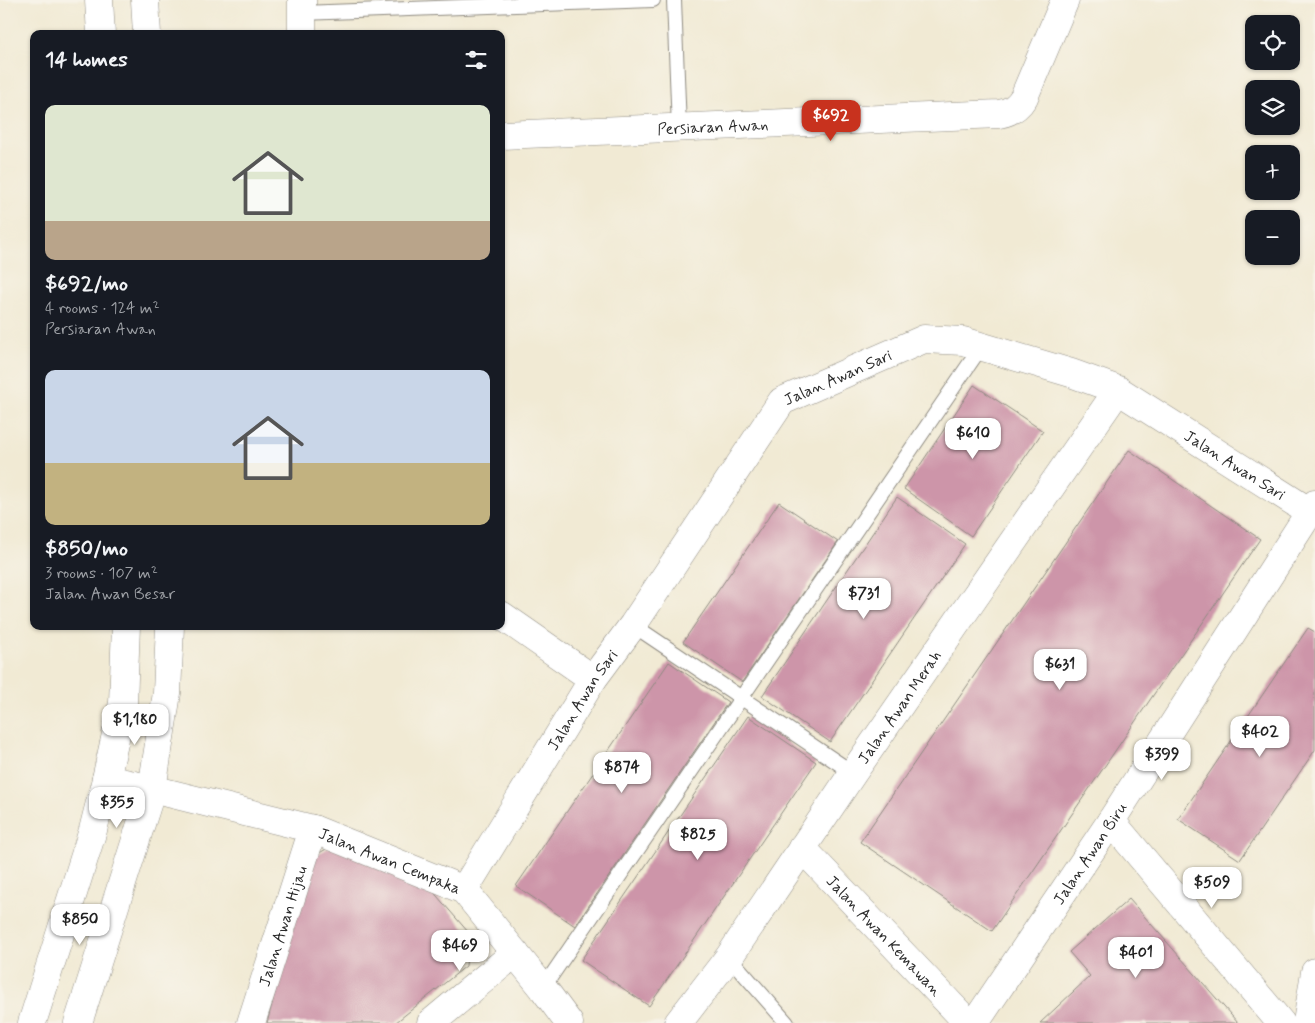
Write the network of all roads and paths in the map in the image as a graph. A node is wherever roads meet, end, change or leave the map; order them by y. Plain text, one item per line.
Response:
1 (99, 0) edge
2 (145, 0) edge
3 (653, 0) edge
4 (674, 0) edge
5 (1066, 0) edge
6 (302, 16) edge
7 (101, 30) edge
8 (147, 30) edge
9 (679, 128) junction
10 (505, 135) edge
11 (981, 347) junction
12 (1118, 390) junction
13 (1312, 508) edge
14 (505, 619) edge
15 (634, 625) junction
16 (126, 630) edge
17 (170, 630) edge
18 (593, 680) junction
19 (741, 698) junction
20 (853, 773) junction
21 (106, 779) junction
22 (152, 789) junction
23 (1111, 822) junction
24 (314, 829) junction
25 (802, 848) junction
26 (464, 890) junction
27 (515, 953) junction
28 (729, 957) junction
29 (1315, 972) edge
30 (543, 988) junction
31 (459, 1014) edge
32 (32, 1023) edge
33 (78, 1023) edge
34 (251, 1023) edge
35 (431, 1023) edge
36 (569, 1023) edge
37 (678, 1023) edge
38 (787, 1023) edge
39 (968, 1023) edge
40 (975, 1023) edge
41 (1281, 1023) edge
42 (1307, 1023) edge

1 - 7 street
2 - 8 street
3 - 6 lane
4 - 9 lane
5 - 9 street, Persiaran Awan
9 - 10 street, Persiaran Awan
11 - 12 street, Jalan Awan Sari
11 - 15 street, Jalan Awan Sari
11 - 19 lane
12 - 13 street, Jalan Awan Sari
12 - 20 street, Jalan Awan Merah
13 - 23 street, Jalan Awan Biru
14 - 18 street
15 - 18 street, Jalan Awan Sari
15 - 19 lane
16 - 21 street
17 - 22 street
18 - 26 street, Jalan Awan Sari
19 - 20 lane
19 - 30 lane
20 - 25 street, Jalan Awan Merah
21 - 22 street, Jalan Awan Cempaka
21 - 32 street
22 - 24 street, Jalan Awan Cempaka
22 - 33 street
23 - 40 street, Jalan Awan Biru
23 - 41 street
24 - 26 street, Jalan Awan Cempaka
24 - 34 street, Jalan Awan Hijau
25 - 28 street, Jalan Awan Merah
25 - 39 street, Jalan Awan Kemawan
26 - 27 street, Jalan Awan Cempaka
27 - 30 street, Jalan Awan Cempaka
27 - 31 street
28 - 37 street, Jalan Awan Merah
28 - 38 lane
29 - 42 street
30 - 36 street, Jalan Awan Cempaka
31 - 35 street

